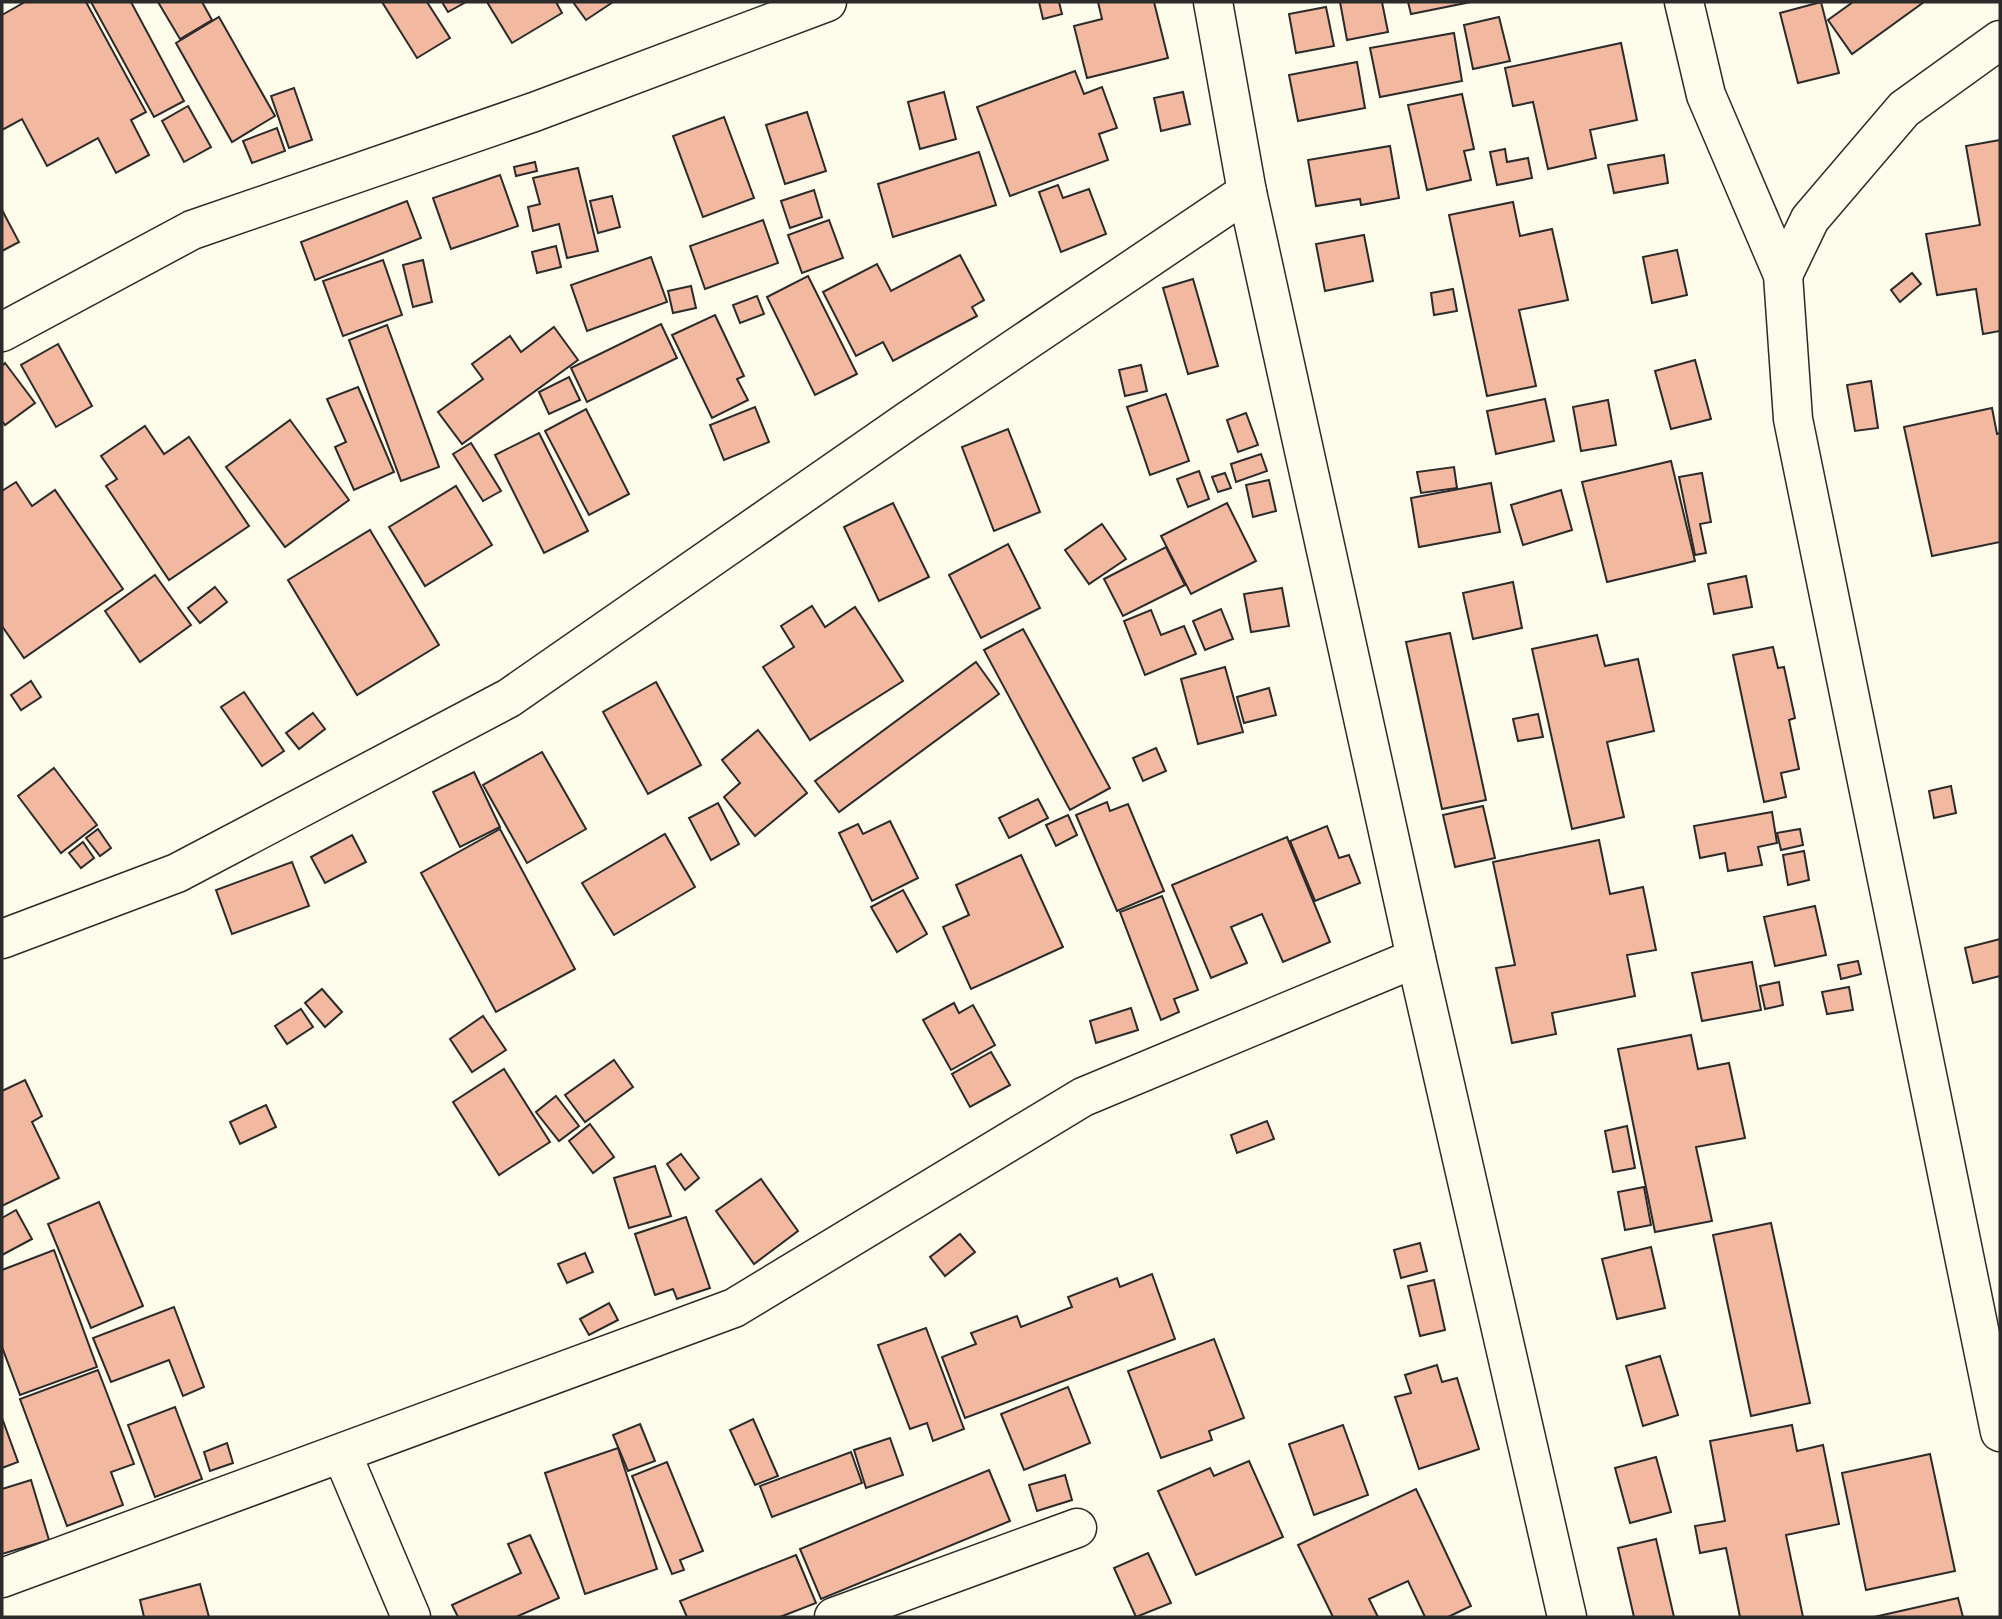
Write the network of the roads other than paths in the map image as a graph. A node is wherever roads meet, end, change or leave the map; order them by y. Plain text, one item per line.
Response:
1 (827, 2) edge
2 (1213, 2) edge
3 (1684, 2) edge
4 (2000, 40) edge
5 (1247, 192) junction
6 (1783, 275) junction
7 (2, 332) edge
8 (2, 939) edge
9 (1416, 958) junction
10 (2000, 1432) edge
11 (342, 1454) junction
12 (1077, 1528) dead end
13 (2, 1578) edge
14 (411, 1617) edge
15 (834, 1617) edge
16 (1567, 1617) edge

1 - 7 street
2 - 5 street
3 - 6 street
4 - 6 street
5 - 8 street
5 - 9 street
6 - 10 street
9 - 11 street
9 - 16 street
11 - 13 street
11 - 14 street
12 - 15 street

